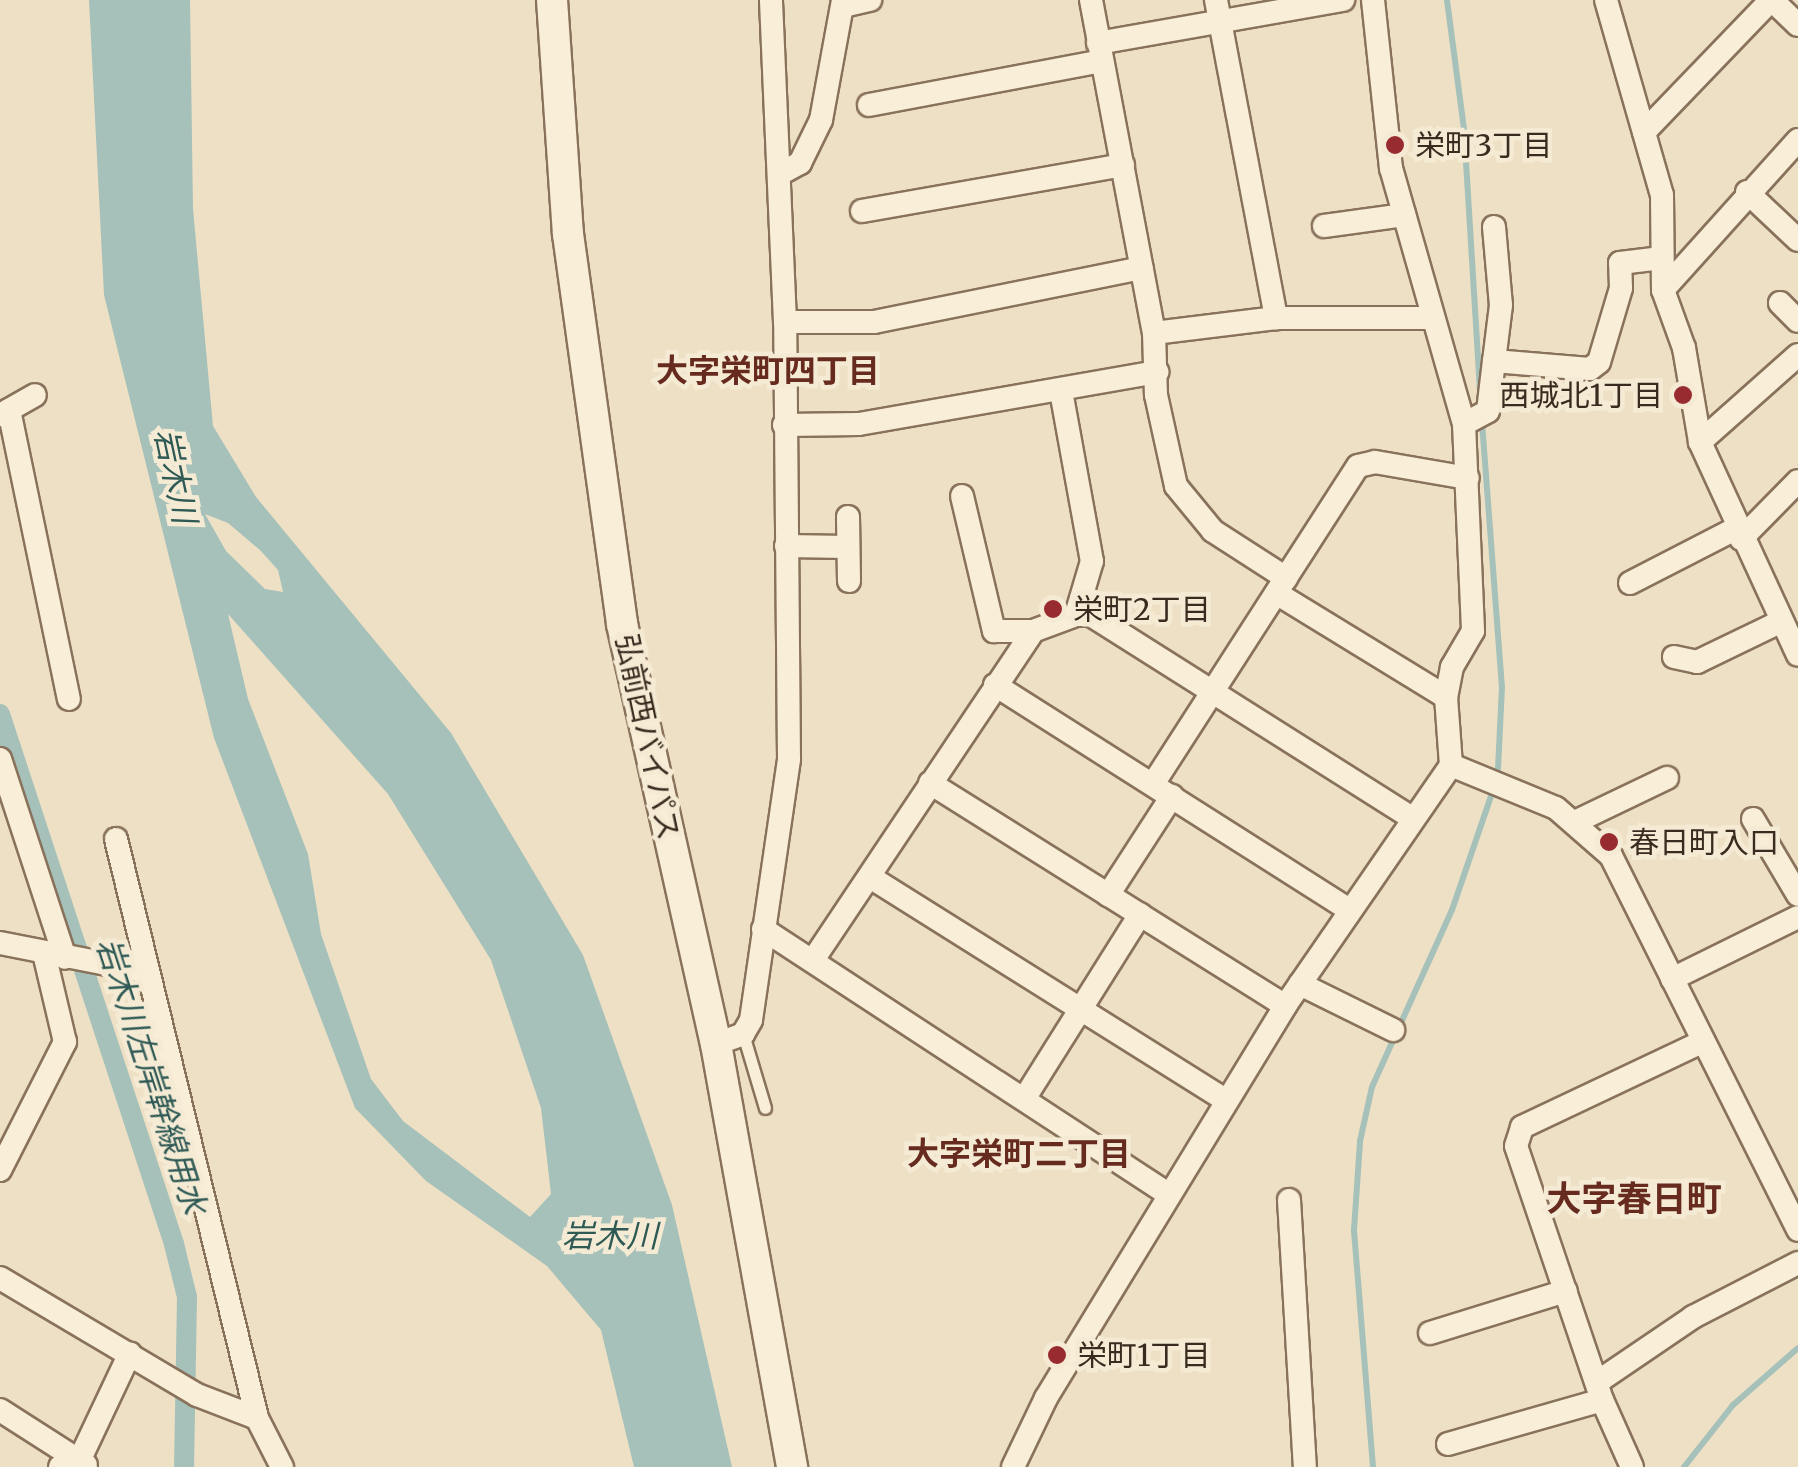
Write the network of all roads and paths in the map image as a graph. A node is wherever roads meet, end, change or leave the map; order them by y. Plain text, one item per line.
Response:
1 (552, 0) edge
2 (771, 0) edge
3 (870, 0) edge
4 (1091, 0) edge
5 (1343, 0) edge
6 (1372, 0) edge
7 (1606, 0) edge
8 (1772, 0) edge
9 (843, 3) edge
10 (1218, 11) edge
11 (1798, 25) edge
12 (1100, 52) junction
13 (869, 105) dead end
14 (1644, 132) junction
15 (1798, 140) edge
16 (1122, 165) junction
17 (780, 174) junction
18 (1747, 192) junction
19 (862, 211) dead end
20 (1404, 214) junction
21 (1324, 226) dead end
22 (1494, 227) dead end
23 (1798, 240) edge
24 (1662, 258) junction
25 (1142, 268) junction
26 (1662, 290) junction
27 (1780, 303) dead end
28 (1276, 318) junction
29 (1432, 318) junction
30 (1798, 321) edge
31 (786, 322) junction
32 (1154, 334) junction
33 (1798, 355) edge
34 (1494, 361) junction
35 (1158, 372) junction
36 (1061, 391) junction
37 (36, 396) dead end
38 (4, 413) edge
39 (1476, 418) junction
40 (784, 425) junction
41 (1700, 442) junction
42 (1468, 478) junction
43 (1798, 481) edge
44 (962, 496) dead end
45 (848, 517) dead end
46 (1739, 533) junction
47 (786, 546) junction
48 (848, 548) junction
49 (849, 581) dead end
50 (1630, 584) dead end
51 (1281, 586) junction
52 (1076, 615) junction
53 (1782, 621) junction
54 (1033, 631) junction
55 (1798, 655) edge
56 (1674, 658) dead end
57 (995, 685) junction
58 (1212, 692) junction
59 (1446, 697) junction
60 (69, 699) dead end
61 (0, 759) edge
62 (1451, 766) junction
63 (1667, 778) dead end
64 (930, 783) junction
65 (1162, 790) junction
66 (1412, 818) junction
67 (1753, 818) dead end
68 (1575, 822) junction
69 (116, 839) dead end
70 (870, 876) junction
71 (1108, 895) junction
72 (1798, 895) edge
73 (1348, 908) junction
74 (1140, 915) junction
75 (1798, 917) edge
76 (762, 928) junction
77 (0, 944) edge
78 (68, 958) junction
79 (813, 960) junction
80 (143, 972) junction
81 (1672, 979) junction
82 (1300, 984) junction
83 (1285, 1006) junction
84 (1081, 1010) junction
85 (1393, 1030) dead end
86 (729, 1039) junction
87 (1700, 1043) junction
88 (1024, 1099) junction
89 (1227, 1100) junction
90 (764, 1108) dead end
91 (0, 1170) edge
92 (1789, 1188) edge
93 (1168, 1196) junction
94 (1289, 1200) dead end
95 (1798, 1230) edge
96 (1798, 1262) edge
97 (0, 1278) edge
98 (1566, 1290) junction
99 (1430, 1332) dead end
100 (130, 1354) junction
101 (1601, 1390) junction
102 (0, 1410) edge
103 (256, 1418) junction
104 (1448, 1444) dead end
105 (76, 1465) edge
106 (282, 1467) edge
107 (792, 1467) edge
108 (1013, 1467) edge
109 (1305, 1467) edge
110 (1632, 1467) edge

1 - 86 street, 弘前西バイパス
2 - 17 street
3 - 9 street
4 - 12 street
5 - 10 street
6 - 20 street
7 - 14 street
8 - 11 street
8 - 14 street
9 - 17 street
10 - 12 street
10 - 28 street
12 - 13 street
12 - 16 street
14 - 24 street
15 - 18 street
16 - 19 street
16 - 25 street
17 - 31 street
18 - 23 street
18 - 26 street
20 - 21 street
20 - 29 street
22 - 34 street
24 - 26 street
24 - 34 street
25 - 31 street
25 - 32 street
26 - 41 street
27 - 30 street
28 - 29 street
28 - 32 street
29 - 39 street
31 - 40 street
32 - 35 street
33 - 41 street
34 - 39 street
35 - 36 street
35 - 51 street
36 - 40 street
36 - 52 street
37 - 38 street
38 - 60 street
39 - 42 street
40 - 47 street
41 - 46 street
42 - 51 street
42 - 59 street
43 - 46 street
44 - 54 street
45 - 48 street
46 - 50 street
46 - 53 street
47 - 48 street
47 - 76 street
48 - 49 street
51 - 58 street
51 - 59 street
52 - 54 street
52 - 58 street
53 - 55 street
53 - 56 street
54 - 57 street
57 - 64 street
57 - 65 street
58 - 65 street
58 - 66 street
59 - 62 street
61 - 78 street
62 - 66 street
62 - 68 street
63 - 68 street
64 - 70 street
64 - 71 street
65 - 71 street
65 - 73 street
66 - 73 street
67 - 72 street
68 - 81 street
69 - 80 street
70 - 79 street
70 - 84 street
71 - 74 street
73 - 82 street
74 - 83 street
74 - 84 street
75 - 81 street
76 - 79 street
76 - 86 street
77 - 78 street
78 - 80 street
78 - 91 street
79 - 88 street
80 - 103 street
81 - 87 street
82 - 83 street
82 - 85 street
83 - 89 street
84 - 88 street
84 - 89 street
86 - 90 lane
86 - 107 street, 弘前西バイパス
87 - 92 street
87 - 98 street
88 - 93 street
89 - 93 street
92 - 95 street
93 - 108 street
94 - 109 street
96 - 101 street
97 - 100 street
98 - 99 street
98 - 101 street
100 - 103 street
100 - 105 street
101 - 104 street
101 - 110 street
102 - 105 street
103 - 106 street

